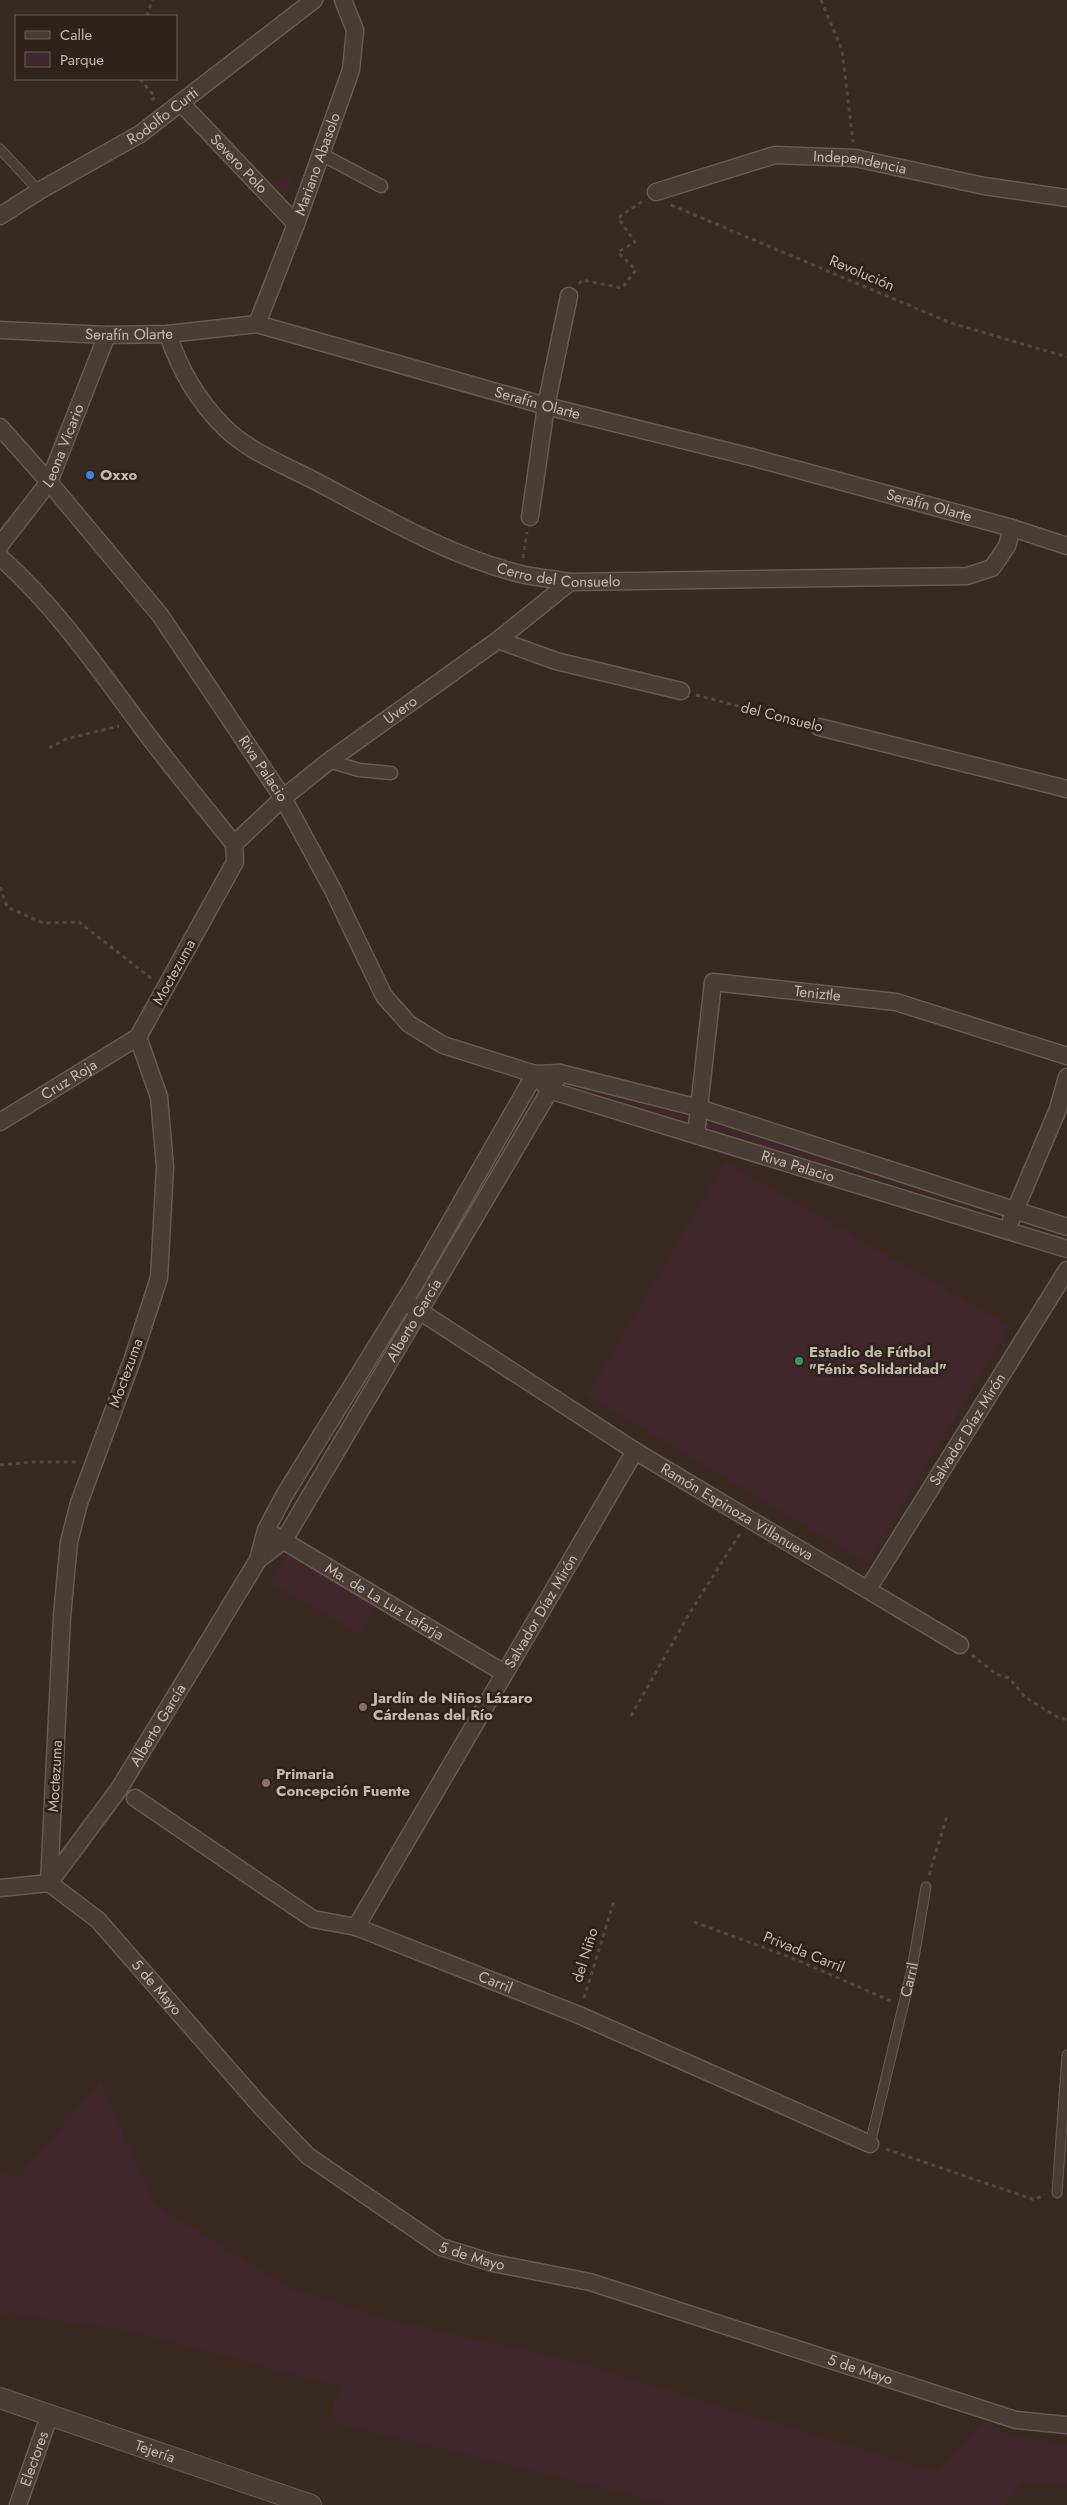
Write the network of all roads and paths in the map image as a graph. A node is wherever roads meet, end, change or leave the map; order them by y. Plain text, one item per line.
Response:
1 (152, 0) edge
2 (314, 0) edge
3 (343, 0) edge
4 (821, 0) edge
5 (147, 15) edge
6 (141, 80) edge
7 (181, 103) junction
8 (140, 134) junction
9 (0, 149) edge
10 (321, 154) junction
11 (855, 158) junction
12 (381, 186) dead end
13 (39, 191) junction
14 (656, 192) junction
15 (1067, 198) edge
16 (0, 216) edge
17 (296, 224) junction
18 (569, 296) joint
19 (257, 324) junction
20 (0, 330) edge
21 (168, 334) junction
22 (107, 336) junction
23 (1067, 357) edge
24 (546, 406) junction
25 (0, 427) edge
26 (49, 482) junction
27 (530, 517) joint
28 (1012, 528) junction
29 (0, 545) edge
30 (1067, 546) edge
31 (0, 557) edge
32 (521, 574) junction
33 (570, 582) junction
34 (498, 640) junction
35 (681, 691) joint
36 (135, 719) junction
37 (818, 727) joint
38 (49, 748) dead end
39 (329, 761) junction
40 (391, 773) dead end
41 (1067, 789) edge
42 (283, 798) junction
43 (234, 844) junction
44 (0, 887) edge
45 (165, 989) junction
46 (138, 1037) junction
47 (1067, 1056) edge
48 (535, 1074) junction
49 (560, 1074) junction
50 (1067, 1077) edge
51 (549, 1090) junction
52 (700, 1108) junction
53 (1062, 1111) edge
54 (0, 1122) edge
55 (696, 1135) junction
56 (1014, 1211) junction
57 (1067, 1227) edge
58 (1007, 1229) junction
59 (1067, 1249) edge
60 (1067, 1270) edge
61 (404, 1301) junction
62 (420, 1311) junction
63 (635, 1451) junction
64 (94, 1463) junction
65 (0, 1465) edge
66 (748, 1520) junction
67 (266, 1530) junction
68 (284, 1540) junction
69 (258, 1560) junction
70 (868, 1589) junction
71 (960, 1645) joint
72 (504, 1673) junction
73 (631, 1716) dead end
74 (1067, 1720) edge
75 (135, 1798) dead end
76 (947, 1816) dead end
77 (49, 1883) junction
78 (926, 1887) joint
79 (0, 1888) edge
80 (614, 1901) dead end
81 (694, 1922) dead end
82 (356, 1927) junction
83 (903, 2006) junction
84 (579, 2015) junction
85 (1067, 2055) edge
86 (870, 2144) junction
87 (1057, 2193) joint
88 (0, 2398) edge
89 (50, 2414) junction
90 (1067, 2425) edge
91 (18, 2505) edge
92 (311, 2505) edge

1 - 5 path
2 - 7 street, Rodolfo Curti
3 - 10 street, Mariano Abasolo
4 - 11 path
6 - 8 path
7 - 8 street, Rodolfo Curti
7 - 17 street, Severo Polo
8 - 13 street, Rodolfo Curti
9 - 13 lane
10 - 12 street
10 - 17 street, Mariano Abasolo
11 - 14 street, Independencia
11 - 15 street, Independencia
13 - 16 street, Rodolfo Curti
14 - 18 path
14 - 23 path, Revolución
17 - 19 street, Mariano Abasolo
18 - 24 street
19 - 21 street, Serafín Olarte
19 - 24 street, Serafín Olarte
20 - 22 street, Serafín Olarte
21 - 22 street, Serafín Olarte
21 - 32 street, Cerro del Consuelo
22 - 26 street, Leona Vicario
24 - 27 street
24 - 28 street, Serafín Olarte
25 - 26 street, Riva Palacio
26 - 29 street, Leona Vicario
26 - 42 street, Riva Palacio
27 - 32 path
28 - 30 street, Serafín Olarte
28 - 33 street, Cerro del Consuelo
31 - 36 street
32 - 33 street, Cerro del Consuelo
33 - 34 street, Uvero
34 - 35 street
34 - 39 street, Uvero
35 - 37 path, del Consuelo
36 - 38 path
36 - 43 street
37 - 41 street, del Consuelo
39 - 40 street
39 - 42 street, Uvero
42 - 43 street, Uvero
42 - 48 street, Riva Palacio
43 - 45 street, Moctezuma
44 - 45 path
45 - 46 street, Moctezuma
46 - 54 street, Cruz Roja
46 - 64 street, Moctezuma
47 - 52 street, Teniztle
48 - 49 street, Riva Palacio
48 - 51 street
48 - 61 street, Alberto García
49 - 51 street, Alberto García
49 - 52 street, Riva Palacio
50 - 53 street
51 - 55 street, Riva Palacio
51 - 62 street, Alberto García
52 - 55 street, Teniztle
52 - 56 street, Riva Palacio
53 - 56 street
55 - 58 street, Riva Palacio
56 - 57 street, Riva Palacio
56 - 58 street
58 - 59 street, Riva Palacio
60 - 70 street, Salvador Díaz Mirón
61 - 62 street, Ramón Espinoza Villanueva
61 - 67 street, Alberto García
62 - 63 street, Ramón Espinoza Villanueva
62 - 68 street, Alberto García
63 - 66 street, Ramón Espinoza Villanueva
63 - 72 street, Salvador Díaz Mirón
64 - 65 path
64 - 77 street, Moctezuma
66 - 70 street, Ramón Espinoza Villanueva
66 - 73 path
67 - 68 street, Ma. de La Luz Lafarja
67 - 69 street, Alberto García
68 - 69 street, Alberto García
68 - 72 street, Ma. de La Luz Lafarja
69 - 77 street, Alberto García
70 - 71 street, Ramón Espinoza Villanueva
71 - 74 path
72 - 82 street, Salvador Díaz Mirón
75 - 82 street, Carril
76 - 78 path
77 - 79 street
77 - 90 street, 5 de Mayo
78 - 83 lane, Carril
80 - 84 path, del Niño
81 - 83 path, Privada Carril
82 - 84 street, Carril
83 - 86 lane, Carril
84 - 86 street, Carril
85 - 87 lane
86 - 87 path
88 - 89 street, Tejería
89 - 91 street, Electores
89 - 92 street, Tejería

